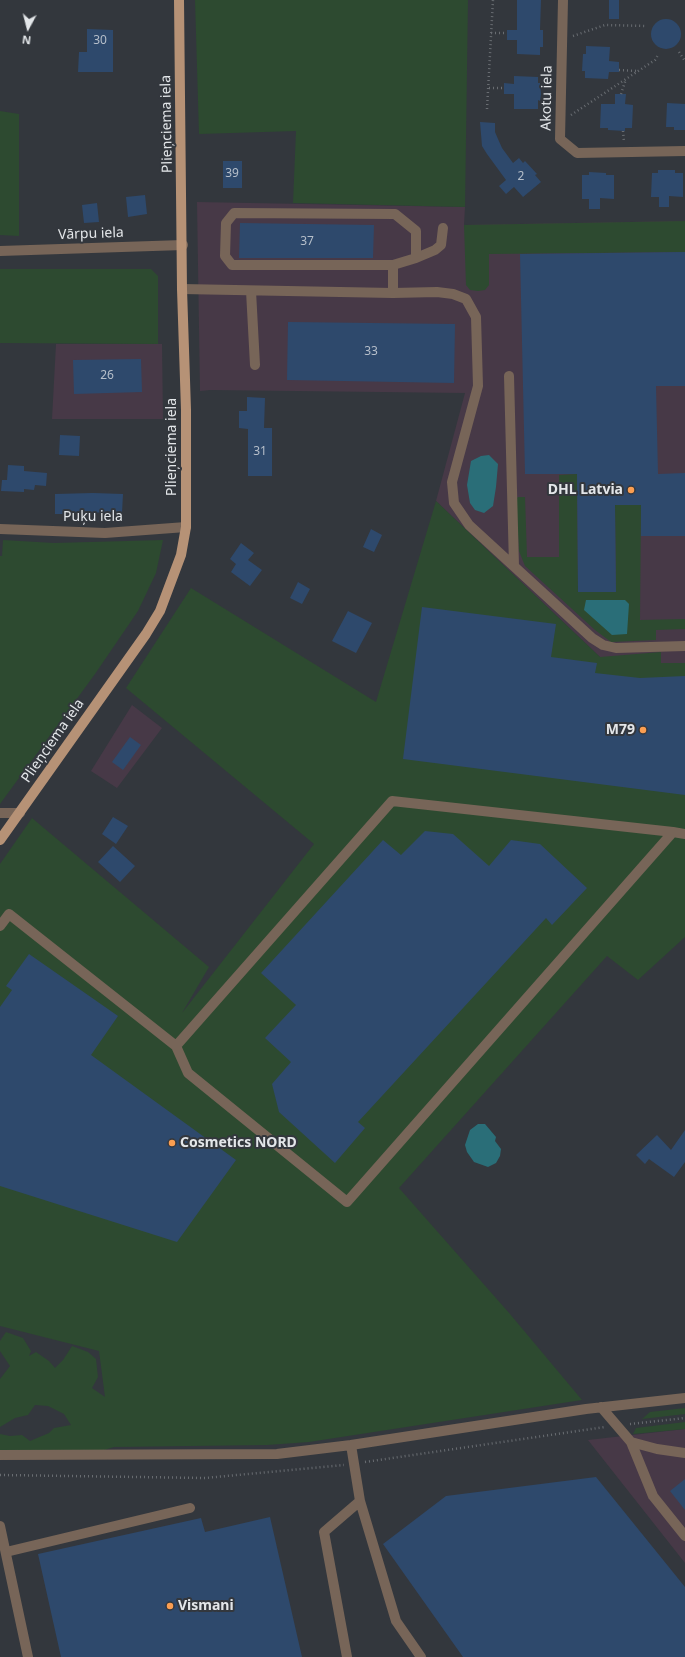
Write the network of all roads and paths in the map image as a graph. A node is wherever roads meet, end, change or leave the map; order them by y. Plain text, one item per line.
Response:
1 (179, 0) edge
2 (493, 0) edge
3 (563, 0) edge
4 (647, 26) dead end
5 (491, 32) junction
6 (507, 33) dead end
7 (562, 40) junction
8 (679, 52) dead end
9 (658, 55) dead end
10 (685, 61) edge
11 (619, 70) dead end
12 (638, 71) junction
13 (626, 79) junction
14 (488, 88) junction
15 (504, 88) dead end
16 (621, 94) dead end
17 (488, 109) dead end
18 (560, 122) junction
19 (685, 151) edge
20 (443, 228) dead end
21 (183, 245) junction
22 (0, 251) edge
23 (416, 258) junction
24 (393, 265) junction
25 (182, 289) junction
26 (252, 290) junction
27 (393, 293) junction
28 (255, 365) dead end
29 (509, 376) dead end
30 (186, 527) junction
31 (0, 529) edge
32 (514, 566) junction
33 (685, 646) edge
34 (0, 813) edge
35 (20, 813) junction
36 (673, 832) junction
37 (685, 834) edge
38 (0, 840) edge
39 (0, 926) edge
40 (176, 1046) junction
41 (685, 1398) edge
42 (601, 1407) junction
43 (631, 1442) junction
44 (351, 1445) junction
45 (685, 1453) edge
46 (0, 1455) edge
47 (360, 1501) junction
48 (190, 1508) dead end
49 (0, 1526) edge
50 (685, 1536) edge
51 (6, 1552) junction
52 (28, 1657) edge
53 (347, 1657) edge
54 (421, 1657) edge

1 - 21 main road, Plieņciema iela
2 - 5 path
3 - 7 street, Akotu iela
4 - 7 path
5 - 6 path
5 - 14 path
7 - 18 street, Akotu iela
8 - 10 path
9 - 12 path
11 - 12 path
12 - 13 path
13 - 16 path
13 - 18 path
14 - 15 path
14 - 17 path
18 - 19 street, Akotu iela
20 - 23 street
21 - 22 street, Vārpu iela
21 - 25 main road, Plieņciema iela
23 - 24 street
23 - 24 street
24 - 27 street
25 - 26 street
25 - 30 main road, Plieņciema iela
26 - 27 street
26 - 28 street
27 - 32 street
29 - 32 street
30 - 31 street, Puķu iela
30 - 35 main road, Plieņciema iela
32 - 33 street
34 - 35 street
35 - 38 main road, Plieņciema iela
36 - 37 street
36 - 40 street
36 - 40 street
39 - 40 street
41 - 42 street
42 - 43 street
42 - 44 street
43 - 45 street
43 - 50 street
44 - 46 street
44 - 47 street
47 - 53 street
47 - 54 street
48 - 51 street
49 - 51 street
51 - 52 street

